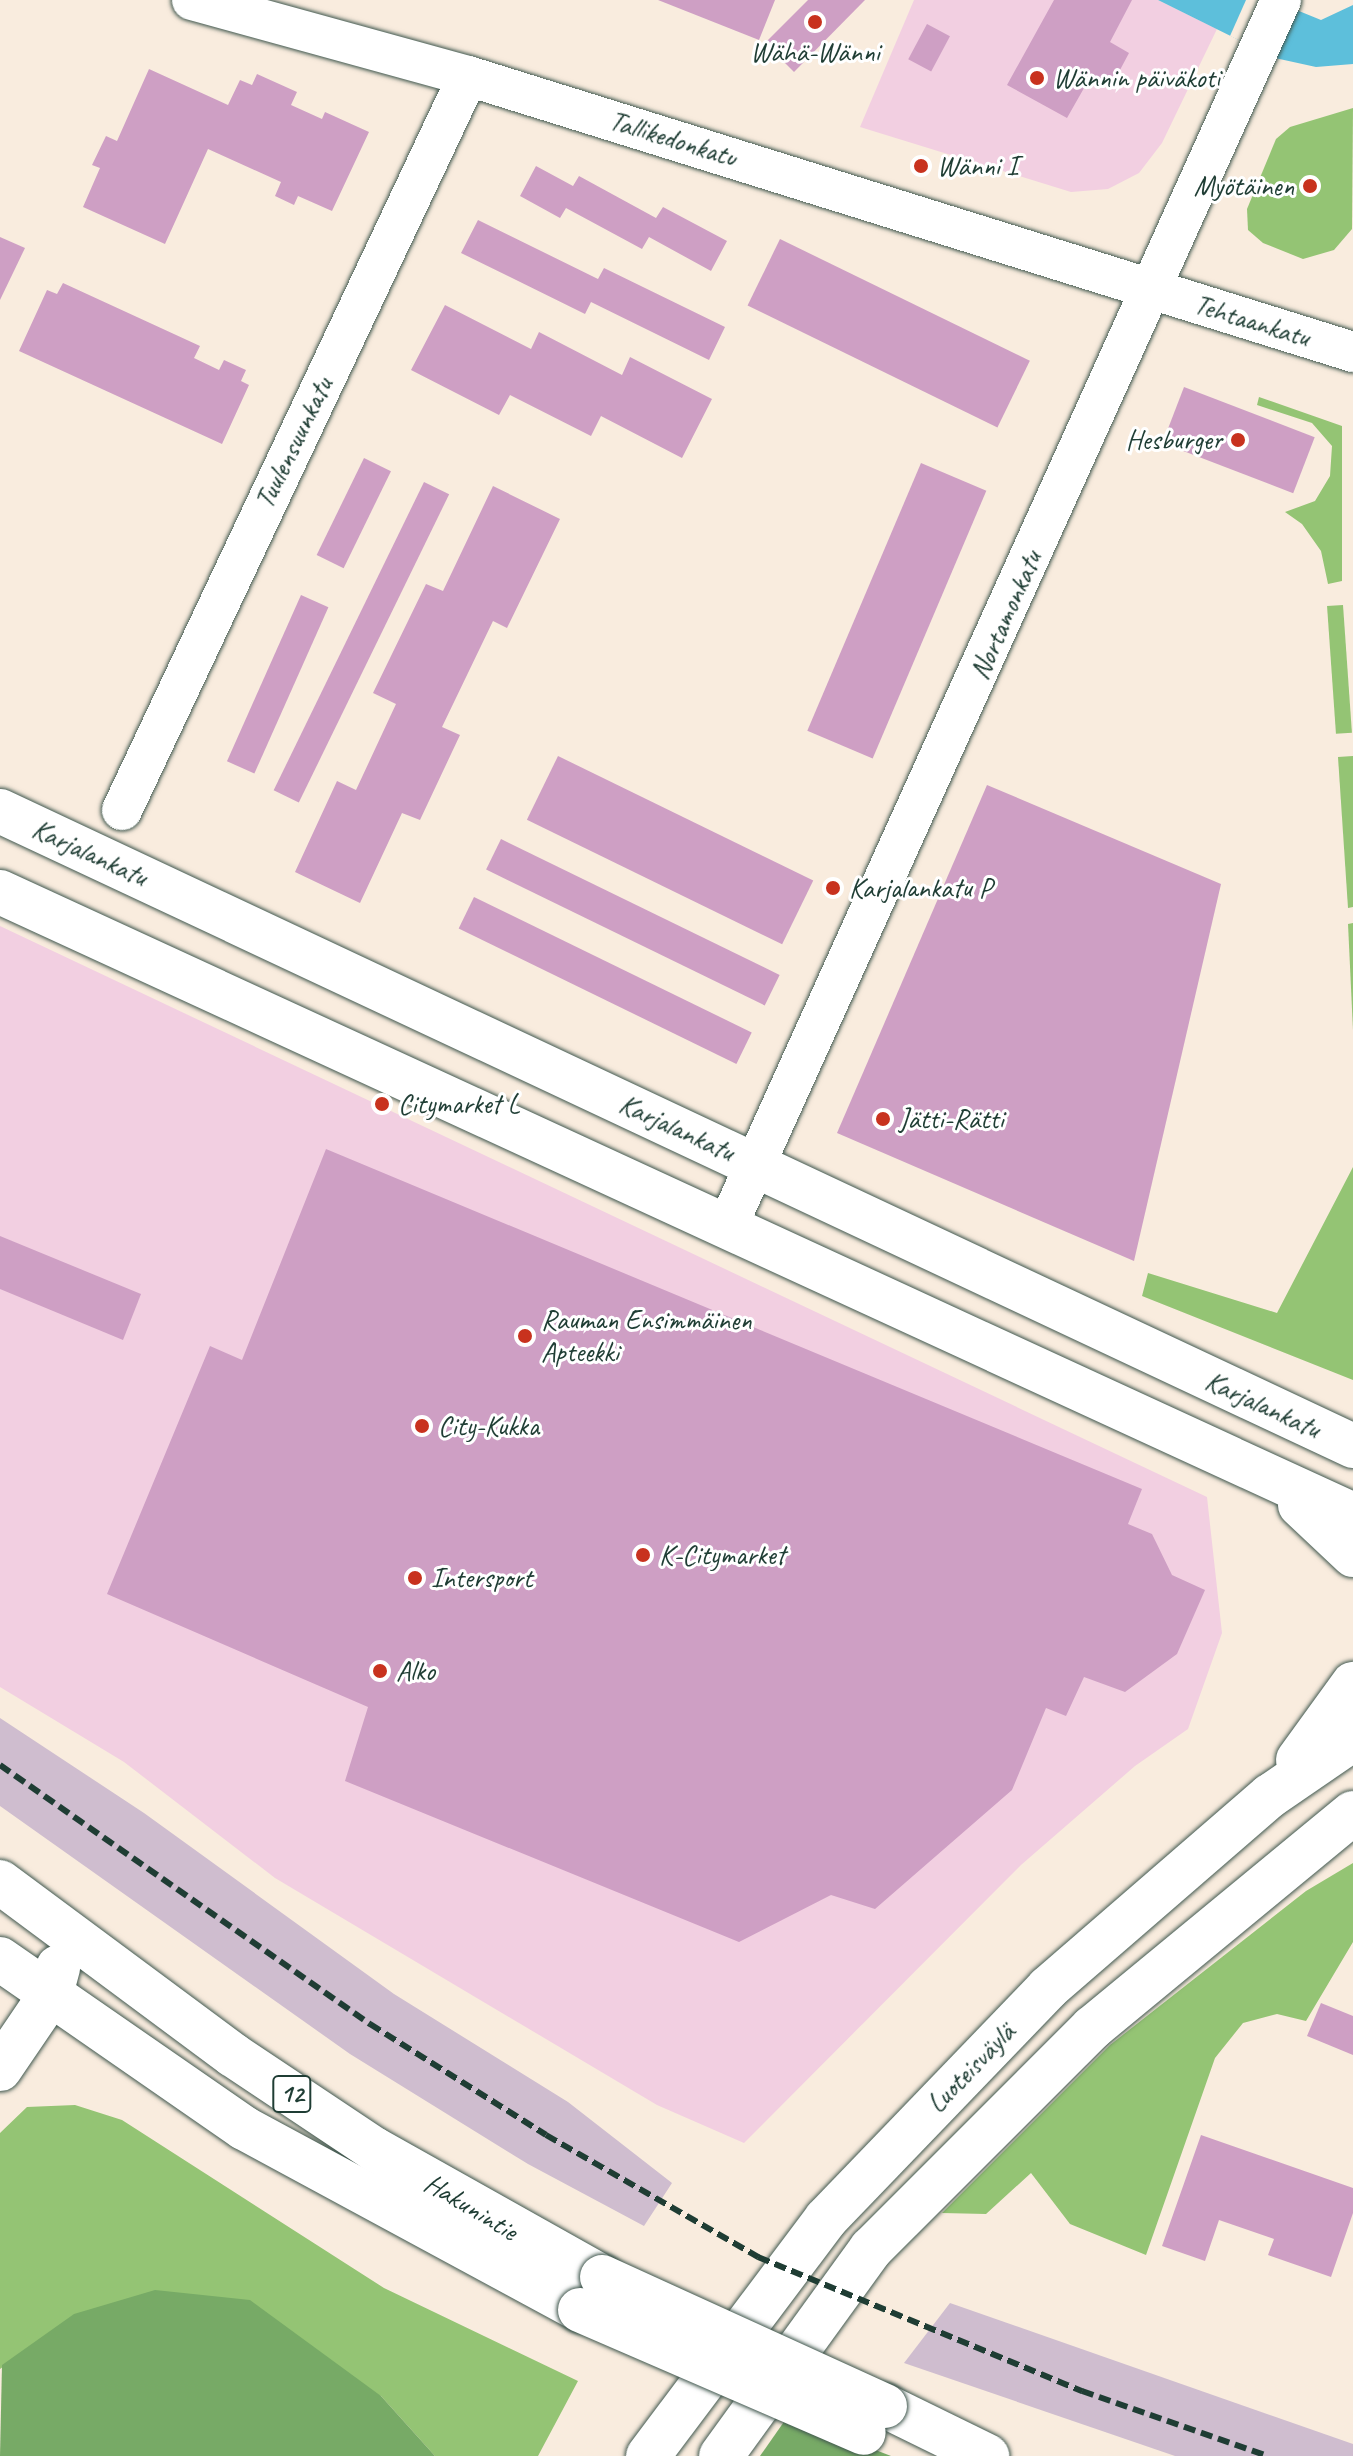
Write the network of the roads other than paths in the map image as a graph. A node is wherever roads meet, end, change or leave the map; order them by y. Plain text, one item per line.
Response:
1 (192, 0) edge
2 (1280, 2) edge
3 (233, 4) edge
4 (468, 76) junction
5 (1150, 290) junction
6 (1353, 352) edge
7 (122, 810) dead end
8 (0, 811) edge
9 (0, 892) edge
10 (755, 1165) junction
11 (727, 1227) junction
12 (1353, 1446) edge
13 (1266, 1474) junction
14 (1353, 1515) edge
15 (1353, 1555) edge
16 (1353, 1684) edge
17 (1353, 1739) edge
18 (1270, 1796) junction
19 (1353, 1813) edge
20 (0, 1882) edge
21 (69, 1930) junction
22 (2, 1964) edge
23 (51, 1994) junction
24 (0, 2069) edge
25 (591, 2294) junction
26 (875, 2420) junction
27 (648, 2456) edge
28 (721, 2456) edge
29 (941, 2456) edge
30 (987, 2456) edge

1 - 3 street, Tallikedonkatu
2 - 5 street, Nortamonkatu
3 - 4 street, Tallikedonkatu
4 - 5 street, Tallikedonkatu
4 - 7 street, Tuulensuunkatu
5 - 6 street, Tehtaankatu
5 - 10 street, Nortamonkatu
8 - 10 main road, Karjalankatu
9 - 11 main road
10 - 11 street, Nortamonkatu
10 - 12 main road, Karjalankatu
11 - 13 main road
13 - 14 main road
13 - 15 main road
16 - 18 main road
17 - 18 main road, Luoteisväylä
18 - 27 main road, Luoteisväylä
19 - 28 main road, Luoteisväylä
20 - 21 main road, Hakunintie / 12
21 - 22 main road
21 - 23 main road
21 - 25 main road, Hakunintie / 12
22 - 23 main road, Hakunintie / 12
23 - 24 main road
23 - 25 main road, Hakunintie / 12
25 - 26 main road, Hakunintie / 12, bridge
26 - 29 main road, Hakunintie / 12
26 - 30 main road, Hakunintie / 12

